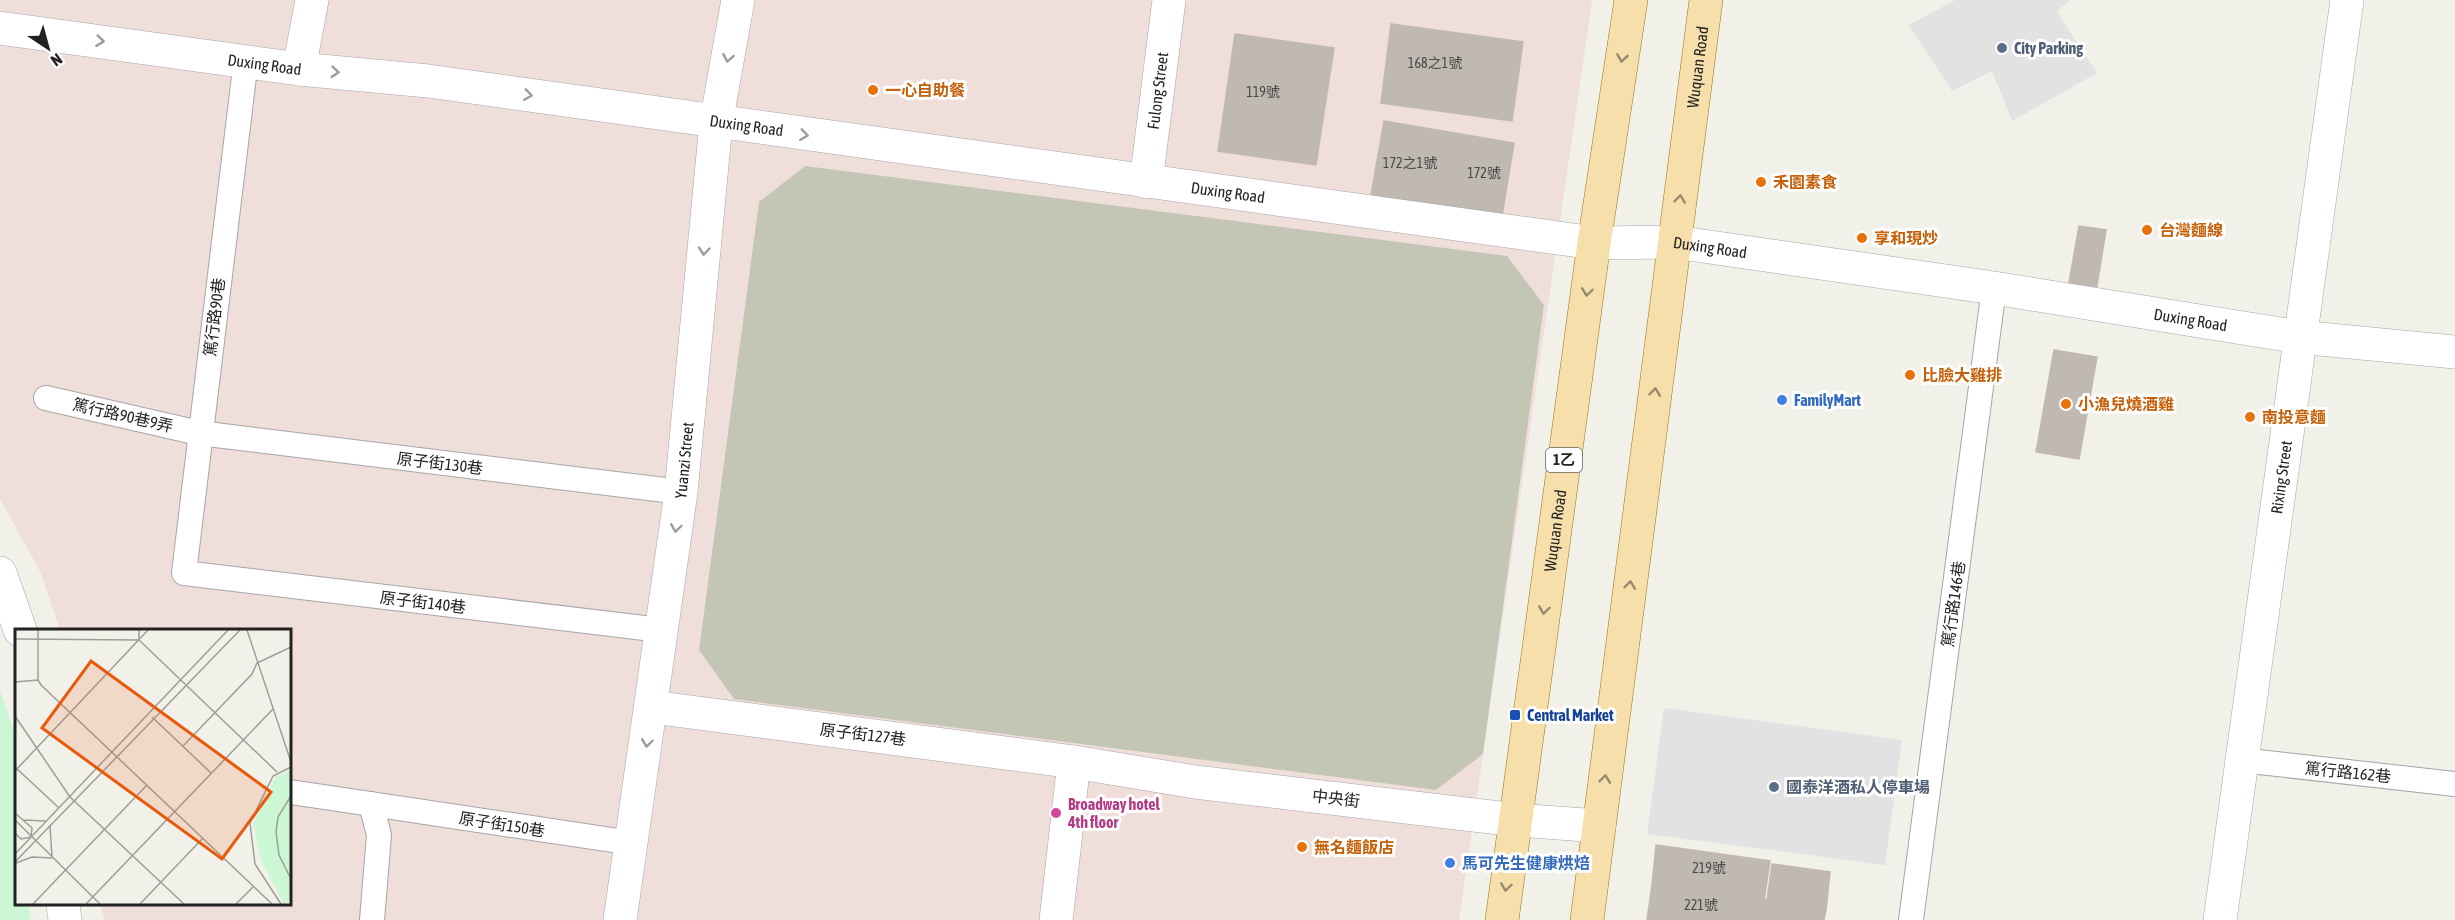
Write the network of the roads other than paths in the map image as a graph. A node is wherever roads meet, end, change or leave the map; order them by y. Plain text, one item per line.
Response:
1 (312, 0) edge
2 (738, 0) edge
3 (1169, 0) edge
4 (1631, 0) edge
5 (1706, 0) edge
6 (2347, 0) edge
7 (0, 28) edge
8 (246, 60) junction
9 (299, 69) junction
10 (716, 123) junction
11 (1146, 182) junction
12 (1675, 242) junction
13 (1594, 243) junction
14 (1994, 288) junction
15 (2299, 337) junction
16 (2455, 352) edge
17 (46, 398) dead end
18 (200, 433) junction
19 (681, 492) junction
20 (0, 573) edge
21 (184, 573) joint
22 (20, 629) edge
23 (661, 630) junction
24 (652, 707) junction
25 (2241, 760) junction
26 (1074, 762) junction
27 (2455, 784) edge
28 (291, 792) edge
29 (371, 804) junction
30 (1516, 820) junction
31 (1599, 826) junction
32 (632, 843) junction
33 (63, 905) edge
34 (65, 920) edge
35 (372, 920) edge
36 (621, 920) edge
37 (1056, 920) edge
38 (1502, 920) edge
39 (1587, 920) edge
40 (1911, 920) edge
41 (2220, 920) edge

1 - 9 street
2 -> 10 street, Yuanzi Street
3 - 11 street, Fulong Street
4 -> 13 main road, Wuquan Road / 1乙
12 -> 5 main road, Wuquan Road
6 - 15 street, Rixing Street
7 -> 8 street, Duxing Road
8 - 9 street, Duxing Road
8 - 18 lane, 篤行路90巷
9 -> 10 street, Duxing Road
10 -> 11 street, Duxing Road
10 -> 19 street, Yuanzi Street
11 - 13 street, Duxing Road
12 - 13 street, Duxing Road
12 - 14 street, Duxing Road
31 -> 12 main road, Wuquan Road
13 -> 30 main road, Wuquan Road / 1乙
14 - 15 street, Duxing Road
14 - 40 lane, 篤行路146巷
15 - 16 street, Duxing Road
15 - 25 street, Rixing Street
17 - 18 lane, 篤行路90巷9弄
18 - 19 lane, 原子街130巷
18 - 21 lane, 篤行路90巷
19 -> 23 street, Yuanzi Street
20 - 22 street
21 - 23 lane, 原子街140巷
23 - 24 street, Yuanzi Street
24 - 26 street, 原子街127巷
24 -> 32 street, Yuanzi Street
25 - 27 lane, 篤行路162巷
25 - 41 street, Rixing Street
26 - 30 street, 中央街
26 - 37 street
28 - 29 lane, 原子街150巷
29 - 32 lane, 原子街150巷
29 - 35 lane
30 - 31 street, 中央街
30 -> 38 main road, Wuquan Road / 1乙
31 - 39 main road, Wuquan Road
32 - 36 street, Yuanzi Street
33 - 34 street

